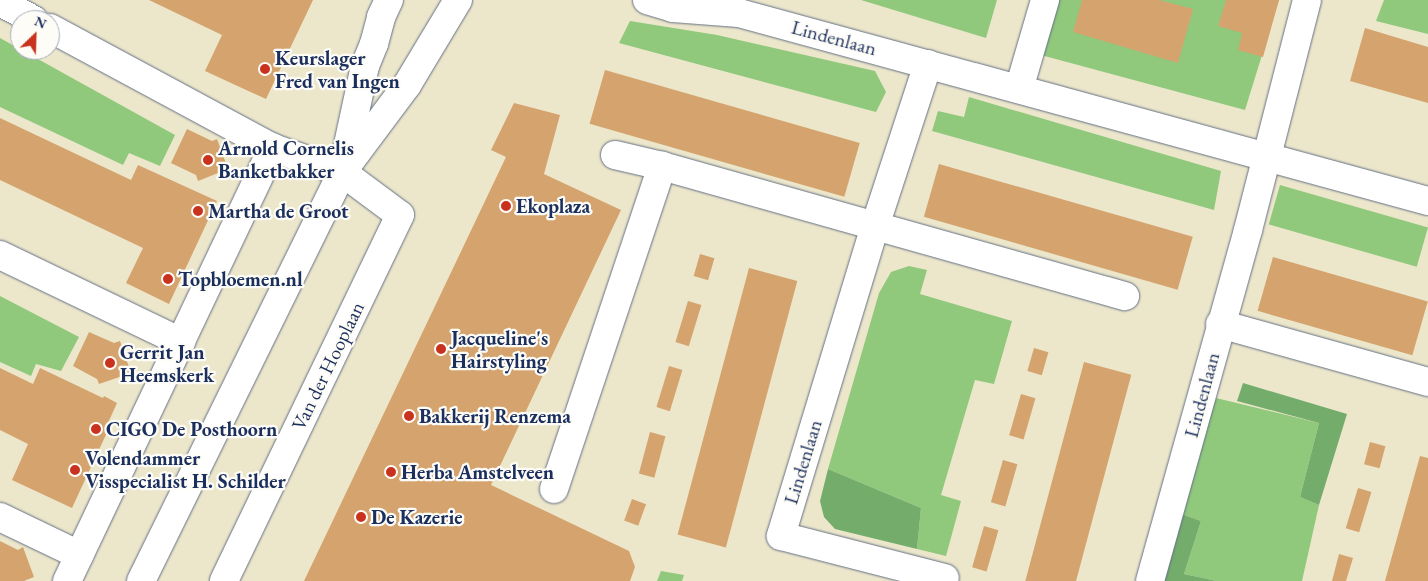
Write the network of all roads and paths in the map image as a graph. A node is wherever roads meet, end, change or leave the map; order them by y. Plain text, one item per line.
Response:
1 (389, 0) edge
2 (458, 0) edge
3 (647, 0) edge
4 (1045, 0) edge
5 (1307, 0) edge
6 (0, 2) edge
7 (737, 4) edge
8 (15, 10) edge
9 (60, 33) edge
10 (928, 64) junction
11 (1019, 89) junction
12 (273, 148) junction
13 (615, 155) dead end
14 (1267, 157) junction
15 (662, 166) junction
16 (342, 172) junction
17 (1428, 201) edge
18 (875, 226) junction
19 (0, 255) edge
20 (1124, 296) dead end
21 (1220, 324) junction
22 (181, 342) junction
23 (1428, 382) edge
24 (554, 489) dead end
25 (0, 516) edge
26 (79, 555) junction
27 (945, 578) dead end
28 (67, 581) edge
29 (141, 581) edge
30 (224, 581) edge
31 (1150, 581) edge

1 - 16 street
2 - 16 street
3 - 7 street, Lindenlaan
4 - 11 street
5 - 14 street, Lindenlaan
6 - 8 street
7 - 10 street, Lindenlaan
9 - 12 street, Van der Hooplaan
10 - 11 street, Lindenlaan
10 - 18 street, Lindenlaan
11 - 14 street, Lindenlaan
12 - 16 street, Van der Hooplaan
12 - 22 street
13 - 15 street
14 - 17 street, Lindenlaan
14 - 21 street, Lindenlaan
15 - 18 street
15 - 24 street
16 - 29 street
16 - 30 street, Van der Hooplaan
18 - 20 street
18 - 27 street, Lindenlaan
19 - 22 street
21 - 23 street, Lindenlaan
21 - 31 street, Lindenlaan
22 - 26 street
25 - 26 street
26 - 28 street

